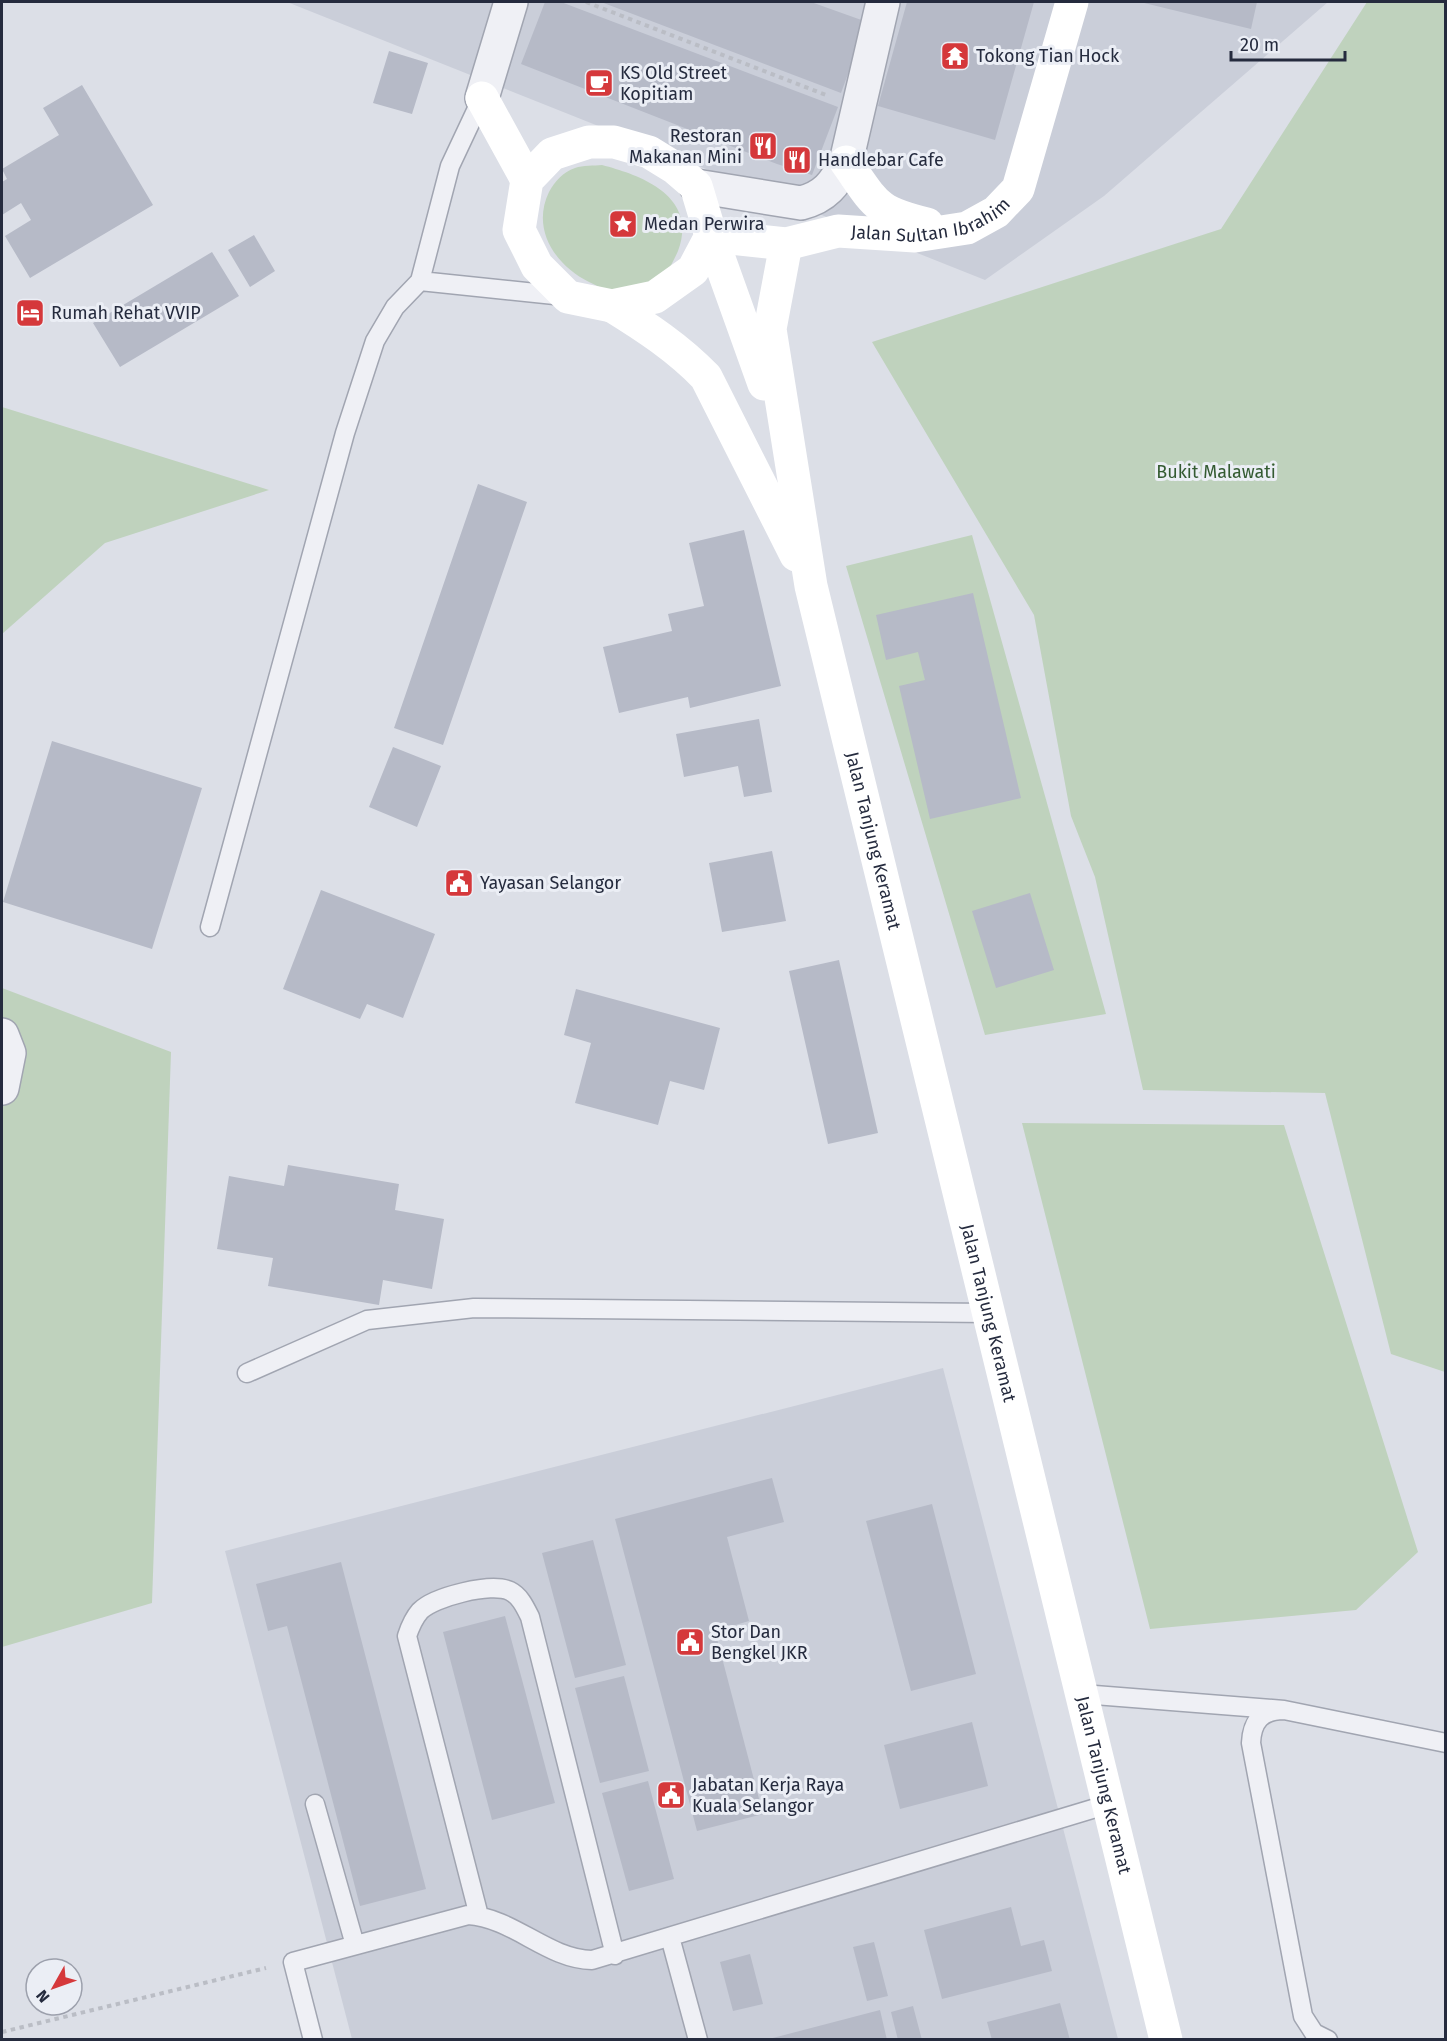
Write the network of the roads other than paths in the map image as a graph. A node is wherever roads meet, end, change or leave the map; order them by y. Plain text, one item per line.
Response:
1 (511, 2) edge
2 (883, 2) edge
3 (1072, 2) edge
4 (482, 98) junction
5 (846, 162) junction
6 (527, 180) junction
7 (696, 186) junction
8 (967, 228) junction
9 (711, 236) junction
10 (786, 244) junction
11 (420, 281) junction
12 (568, 297) junction
13 (612, 306) junction
14 (790, 459) junction
15 (811, 586) junction
16 (210, 927) dead end
17 (2, 1035) edge
18 (2, 1088) edge
19 (989, 1313) junction
20 (247, 1373) dead end
21 (1082, 1694) junction
22 (1284, 1710) junction
23 (1446, 1743) edge
24 (315, 1804) dead end
25 (1109, 1804) junction
26 (478, 1916) junction
27 (670, 1937) junction
28 (355, 1946) junction
29 (615, 1955) junction
30 (313, 2040) edge
31 (698, 2040) edge
32 (1166, 2040) edge
33 (1328, 2040) edge

1 - 4 street
2 - 5 street
3 - 8 street, Jalan Sultan Ibrahim
4 - 6 street
4 - 11 lane
5 - 7 street
5 - 8 street
6 - 7 street
6 - 12 street
7 - 9 street
8 - 10 street, Jalan Sultan Ibrahim
9 - 10 street
9 - 13 street
9 - 14 street
10 - 14 street
11 - 12 lane
11 - 16 lane
12 - 13 street
13 - 15 street
14 - 15 street
15 - 19 street, Jalan Tanjung Keramat
17 - 18 street
19 - 20 lane
19 - 21 street, Jalan Tanjung Keramat
21 - 22 lane
21 - 25 street, Jalan Tanjung Keramat
22 - 23 lane
22 - 33 lane
24 - 28 lane
25 - 27 lane
25 - 32 street, Jalan Tanjung Keramat
26 - 28 lane
26 - 29 lane
26 - 29 lane
27 - 29 lane
27 - 31 lane
28 - 30 lane

